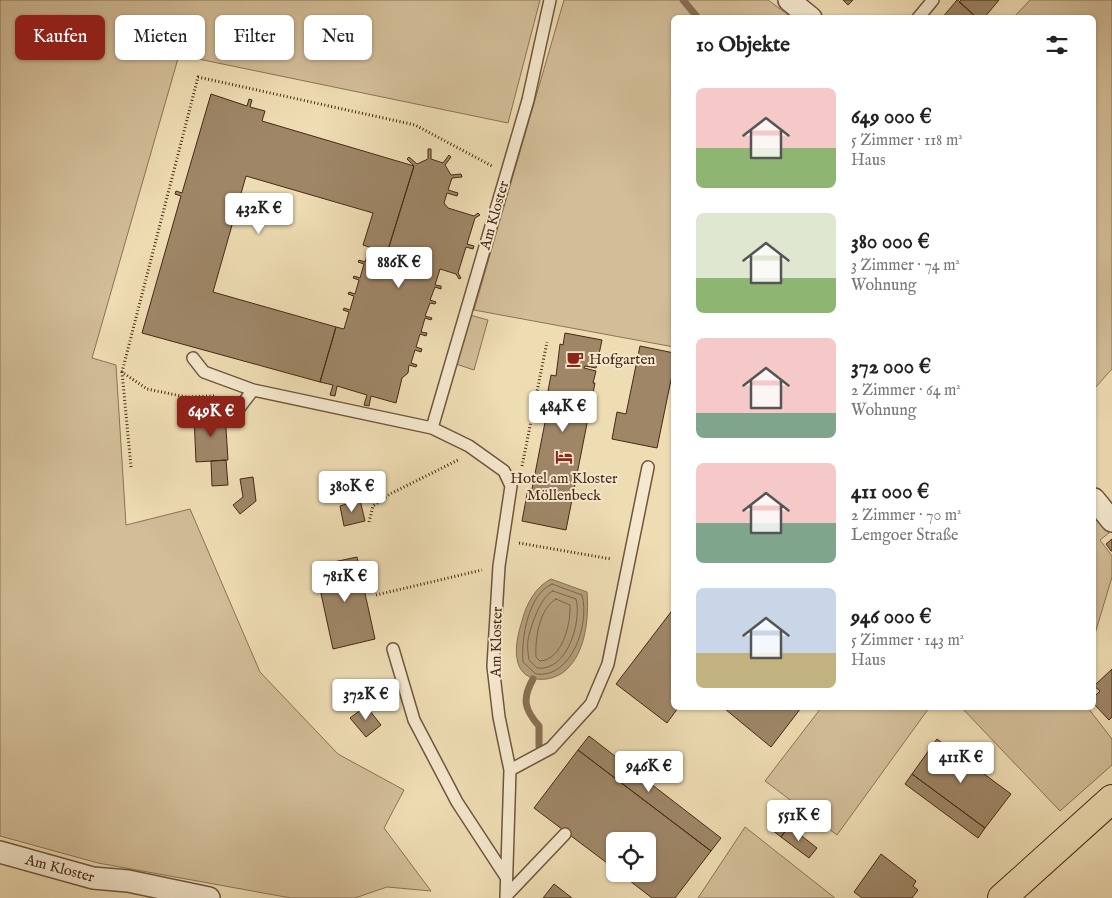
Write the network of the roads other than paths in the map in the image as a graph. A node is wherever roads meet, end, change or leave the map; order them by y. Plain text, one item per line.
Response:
1 (550, 0) edge
2 (789, 0) edge
3 (933, 0) edge
4 (807, 15) edge
5 (920, 15) edge
6 (192, 358) dead end
7 (253, 390) junction
8 (240, 407) dead end
9 (432, 428) junction
10 (648, 467) dead end
11 (1096, 501) edge
12 (1112, 521) edge
13 (393, 649) dead end
14 (510, 770) junction
15 (1112, 798) edge
16 (565, 834) dead end
17 (0, 852) edge
18 (506, 877) junction
19 (506, 897) edge
20 (209, 898) edge
21 (1002, 898) edge

1 - 9 lane, Am Kloster
2 - 4 street
3 - 5 lane
6 - 7 lane
7 - 8 lane
7 - 9 lane
9 - 14 lane, Am Kloster
10 - 14 lane
11 - 12 street
13 - 18 lane
14 - 18 lane, Am Kloster
15 - 21 main road
16 - 19 lane
17 - 20 street, Am Kloster
18 - 19 lane, Am Kloster

